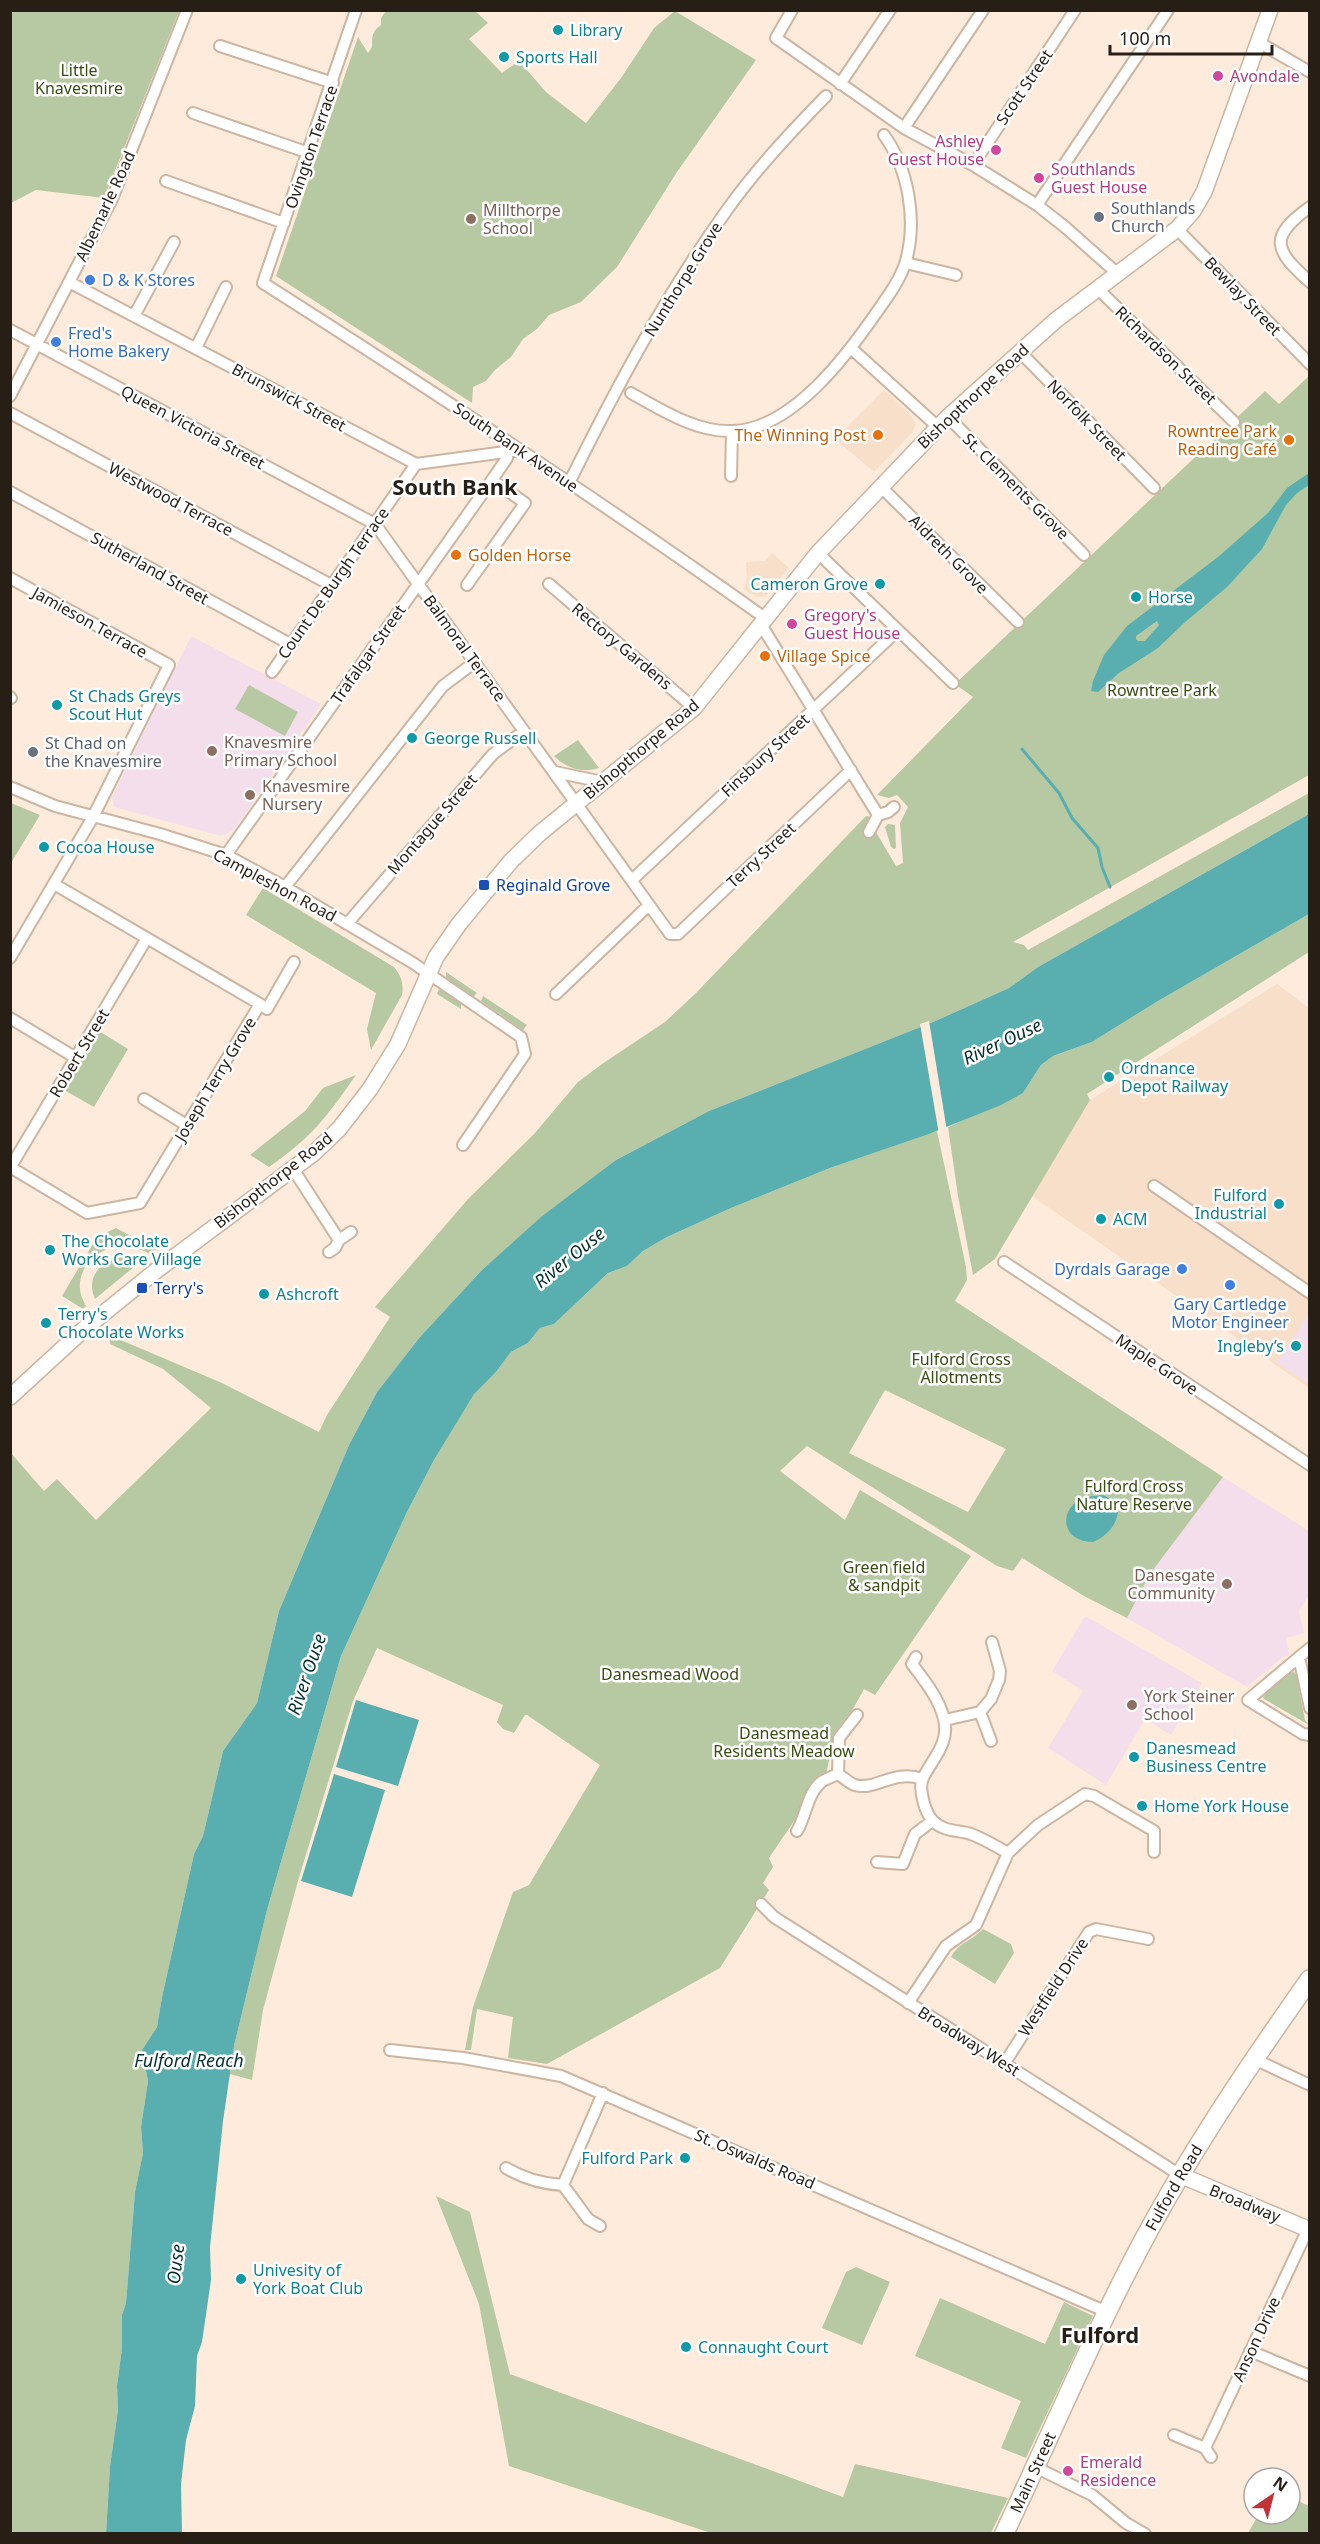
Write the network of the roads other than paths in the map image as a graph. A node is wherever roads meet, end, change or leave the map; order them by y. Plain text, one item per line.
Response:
1 (187, 10) edge
2 (356, 10) edge
3 (792, 10) edge
4 (890, 10) edge
5 (983, 10) edge
6 (1075, 10) edge
7 (1168, 10) edge
8 (1270, 10) edge
9 (1258, 42) junction
10 (220, 46) dead end
11 (1310, 72) edge
12 (333, 83) junction
13 (840, 84) junction
14 (826, 96) dead end
15 (193, 113) dead end
16 (904, 128) junction
17 (884, 135) dead end
18 (309, 153) junction
19 (973, 165) junction
20 (166, 181) dead end
21 (1037, 205) junction
22 (1310, 207) edge
23 (284, 223) junction
24 (1177, 229) junction
25 (174, 242) dead end
26 (906, 263) junction
27 (1118, 274) junction
28 (956, 275) dead end
29 (69, 282) junction
30 (1310, 282) edge
31 (263, 283) joint
32 (226, 287) dead end
33 (1098, 289) junction
34 (134, 316) junction
35 (10, 330) edge
36 (37, 344) junction
37 (196, 348) junction
38 (852, 349) junction
39 (1020, 352) junction
40 (1310, 364) edge
41 (631, 393) dead end
42 (10, 396) edge
43 (10, 413) edge
44 (943, 422) junction
45 (1234, 422) dead end
46 (732, 431) junction
47 (520, 450) junction
48 (506, 451) junction
49 (416, 464) junction
50 (731, 476) dead end
51 (492, 480) junction
52 (569, 483) junction
53 (880, 486) junction
54 (1154, 488) dead end
55 (10, 492) edge
56 (375, 524) junction
57 (818, 553) junction
58 (1084, 555) dead end
59 (10, 578) edge
60 (418, 583) junction
61 (549, 584) dead end
62 (331, 585) junction
63 (467, 585) dead end
64 (763, 621) junction
65 (1018, 622) dead end
66 (898, 630) junction
67 (290, 644) junction
68 (475, 662) junction
69 (272, 672) dead end
70 (952, 682) dead end
71 (694, 708) junction
72 (814, 710) junction
73 (524, 731) junction
74 (851, 770) junction
75 (555, 772) junction
76 (603, 782) junction
77 (10, 787) edge
78 (578, 804) junction
79 (894, 807) dead end
80 (879, 815) junction
81 (93, 817) junction
82 (869, 832) dead end
83 (226, 855) junction
84 (632, 880) junction
85 (54, 884) junction
86 (285, 887) junction
87 (650, 905) junction
88 (348, 924) junction
89 (670, 934) joint
90 (147, 938) junction
91 (10, 958) edge
92 (294, 962) dead end
93 (428, 972) junction
94 (556, 994) dead end
95 (260, 1005) junction
96 (10, 1018) edge
97 (76, 1058) junction
98 (144, 1099) dead end
99 (188, 1126) junction
100 (463, 1145) dead end
101 (11, 1168) edge
102 (293, 1169) junction
103 (1154, 1186) dead end
104 (351, 1232) dead end
105 (339, 1240) junction
106 (330, 1252) dead end
107 (1004, 1262) dead end
108 (1310, 1293) edge
109 (10, 1397) edge
110 (1310, 1465) edge
111 (992, 1642) dead end
112 (1310, 1648) edge
113 (916, 1657) dead end
114 (1299, 1657) junction
115 (1310, 1708) edge
116 (980, 1712) junction
117 (857, 1714) dead end
118 (945, 1720) junction
119 (1310, 1735) edge
120 (991, 1741) dead end
121 (838, 1774) junction
122 (922, 1779) junction
123 (932, 1821) junction
124 (797, 1831) dead end
125 (1154, 1852) dead end
126 (1008, 1853) junction
127 (877, 1862) dead end
128 (761, 1904) dead end
129 (1148, 1940) dead end
130 (1310, 1979) edge
131 (908, 2003) junction
132 (390, 2050) dead end
133 (1254, 2059) junction
134 (1004, 2064) junction
135 (1310, 2085) edge
136 (603, 2093) junction
137 (506, 2168) dead end
138 (1180, 2175) junction
139 (563, 2185) junction
140 (600, 2226) dead end
141 (1309, 2229) edge
142 (1107, 2312) junction
143 (1250, 2351) junction
144 (1310, 2376) edge
145 (1061, 2412) joint
146 (1174, 2435) dead end
147 (1035, 2467) junction
148 (1004, 2534) edge
149 (1145, 2534) edge

1 - 29 street, Albemarle Road
2 - 12 street, Ovington Terrace
3 - 13 street
4 - 13 street
5 - 16 street
6 - 19 street, Scott Street
7 - 21 street
8 - 9 street, Bishopthorpe Road
9 - 11 street
9 - 24 street, Bishopthorpe Road
10 - 12 street
12 - 18 street, Ovington Terrace
13 - 16 street
14 - 52 street, Nunthorpe Grove
15 - 18 street
16 - 19 street
17 - 26 street
18 - 23 street, Ovington Terrace
19 - 21 street
20 - 23 street
21 - 27 street
22 - 30 street
23 - 31 street, Ovington Terrace
24 - 27 street, Bishopthorpe Road
24 - 40 street, Bewlay Street
25 - 34 street
26 - 28 street
26 - 38 street
27 - 33 street, Bishopthorpe Road
29 - 34 street, Brunswick Street
29 - 36 street, Albemarle Road
31 - 47 street, South Bank Avenue
32 - 37 street
33 - 39 street, Bishopthorpe Road
33 - 45 street, Richardson Street
34 - 37 street, Brunswick Street
35 - 36 street, Queen Victoria Street
36 - 42 street, Albemarle Road
36 - 56 street, Queen Victoria Street
37 - 49 street, Brunswick Street
38 - 44 street, St. Clements Grove
38 - 46 street
39 - 44 street, Bishopthorpe Road
39 - 54 street, Norfolk Street
41 - 46 street
43 - 62 street, Westwood Terrace
44 - 53 street, Bishopthorpe Road
44 - 58 street, St. Clements Grove
46 - 50 street
47 - 48 street
47 - 52 street, South Bank Avenue
48 - 49 street
48 - 51 street, Trafalgar Street
49 - 56 street, Count De Burgh Terrace
51 - 60 street, Trafalgar Street
51 - 63 street
52 - 64 street, South Bank Avenue
53 - 57 street, Bishopthorpe Road
53 - 65 street, Aldreth Grove
55 - 67 street, Sutherland Street
56 - 60 street, Balmoral Terrace
56 - 62 street, Count De Burgh Terrace
57 - 64 street, Bishopthorpe Road
57 - 66 street
59 - 81 street, Jamieson Terrace
60 - 68 street, Balmoral Terrace
60 - 83 street, Trafalgar Street
61 - 71 street, Rectory Gardens
62 - 67 street, Count De Burgh Terrace
64 - 71 street, Bishopthorpe Road
64 - 72 street
66 - 70 street
66 - 72 street, Finsbury Street
67 - 69 street, Count De Burgh Terrace
68 - 73 street, Balmoral Terrace
68 - 86 street
71 - 76 street, Bishopthorpe Road
72 - 74 street
72 - 84 street, Finsbury Street
73 - 75 street, Balmoral Terrace
73 - 88 street, Montague Street
74 - 80 street
74 - 89 street, Terry Street
75 - 76 street
75 - 78 street, Balmoral Terrace
76 - 78 street, Bishopthorpe Road
77 - 81 street, Campleshon Road
78 - 84 street, Balmoral Terrace
78 - 93 street, Bishopthorpe Road
79 - 80 street
80 - 82 street
81 - 83 street, Campleshon Road
81 - 85 street
83 - 86 street, Campleshon Road
84 - 87 street, Balmoral Terrace
85 - 90 street, Joseph Terry Grove
85 - 91 street
86 - 88 street, Campleshon Road
87 - 89 street, Balmoral Terrace
87 - 94 street
88 - 93 street, Campleshon Road
90 - 95 street, Joseph Terry Grove
90 - 97 street, Robert Street
92 - 95 street
93 - 100 street
93 - 102 street, Bishopthorpe Road
95 - 99 street, Joseph Terry Grove
96 - 97 street
97 - 101 street, Robert Street
98 - 99 street
99 - 101 street, Joseph Terry Grove
102 - 105 street
102 - 109 street, Bishopthorpe Road
103 - 108 street
104 - 105 street
105 - 106 street
107 - 110 street, Maple Grove
111 - 116 street
112 - 114 street
113 - 118 street
114 - 115 street
114 - 119 street
116 - 118 street
116 - 120 street
117 - 121 street
118 - 122 street
121 - 122 street
121 - 124 street
122 - 123 street
123 - 126 street
123 - 127 street
125 - 126 street
126 - 131 street
128 - 131 street, Broadway West
129 - 134 street, Westfield Drive
130 - 133 main road, Fulford Road
131 - 134 street, Broadway West
132 - 136 street, St. Oswalds Road
133 - 135 street
133 - 138 main road, Fulford Road
134 - 138 street, Broadway West
136 - 139 street
136 - 142 street, St. Oswalds Road
137 - 139 street
138 - 141 street, Broadway
138 - 142 main road, Fulford Road
139 - 140 street
141 - 143 street, Anson Drive
142 - 145 main road, Fulford Road
143 - 144 street
143 - 146 street, Anson Drive
145 - 147 main road, Main Street
147 - 148 main road, Main Street
147 - 149 street

